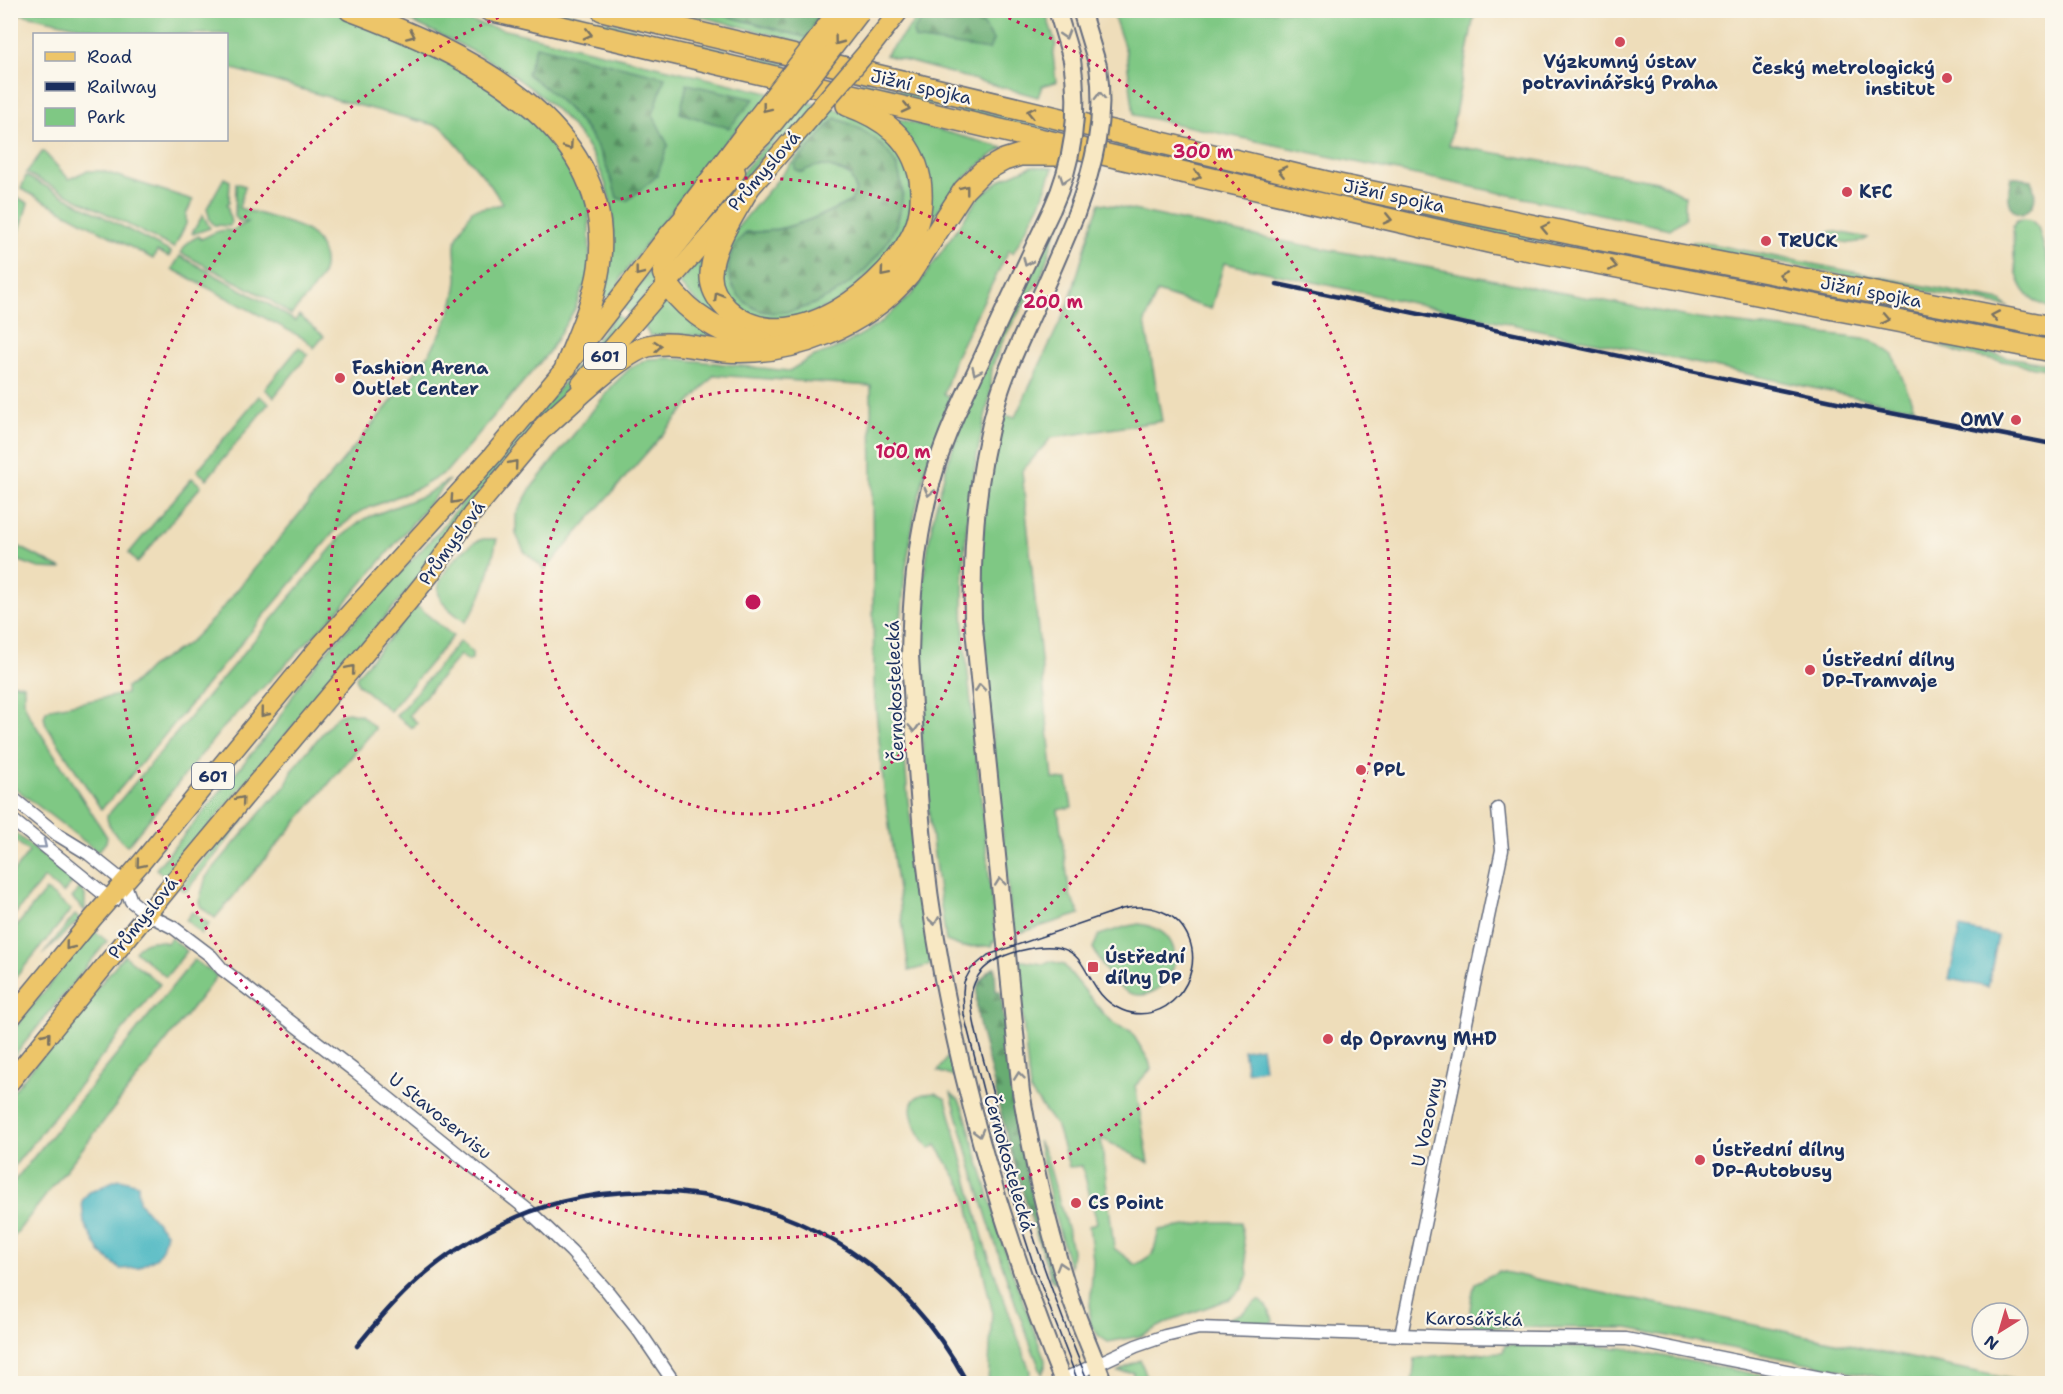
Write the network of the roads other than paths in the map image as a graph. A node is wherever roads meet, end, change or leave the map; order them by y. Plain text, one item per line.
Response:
1 (350, 10) edge
2 (489, 10) edge
3 (602, 10) edge
4 (664, 10) edge
5 (1057, 10) edge
6 (1081, 10) edge
7 (853, 11) edge
8 (897, 15) edge
9 (741, 44) junction
10 (768, 76) junction
11 (756, 133) junction
12 (1120, 158) junction
13 (747, 189) junction
14 (686, 213) joint
15 (667, 284) junction
16 (2052, 327) edge
17 (811, 339) junction
18 (2052, 351) edge
19 (566, 367) junction
20 (544, 427) junction
21 (10, 796) edge
22 (1498, 809) dead end
23 (10, 818) edge
24 (124, 882) junction
25 (110, 899) junction
26 (131, 901) junction
27 (147, 914) junction
28 (10, 1019) edge
29 (10, 1082) edge
30 (1401, 1335) junction
31 (1096, 1364) junction
32 (1060, 1382) edge
33 (675, 1383) edge
34 (1104, 1383) edge
35 (1852, 1383) edge

1 -> 19 highway
2 -> 10 highway
3 - 9 highway
4 - 9 highway
5 -> 32 main road, Černokostelecká, bridge
31 -> 6 main road, Černokostelecká, bridge
7 -> 11 highway, bridge
8 - 13 main road, Průmyslová / 601, bridge
16 -> 9 highway, Jižní spojka
10 -> 12 highway, Jižní spojka
10 -> 13 highway
11 - 14 highway
11 - 15 main road
17 -> 12 highway
12 -> 18 highway, Jižní spojka
13 - 15 main road, Průmyslová / 601
14 -> 19 main road, Průmyslová / 601
15 - 17 highway
15 - 20 main road, Průmyslová / 601
20 -> 17 highway
19 -> 24 main road, Průmyslová / 601
27 -> 20 main road, Průmyslová / 601
21 - 24 street
22 - 30 street, U Vozovny
23 -> 25 street
24 - 25 main road, Průmyslová / 601
24 - 26 street
25 - 26 street
25 -> 28 main road, Průmyslová / 601
26 - 27 street, U Stavoservisu
29 -> 27 main road, Průmyslová / 601
27 - 33 street, U Stavoservisu
30 - 31 street, Karosářská
30 - 35 street, Karosářská
31 - 32 street
31 - 34 main road, Černokostelecká

